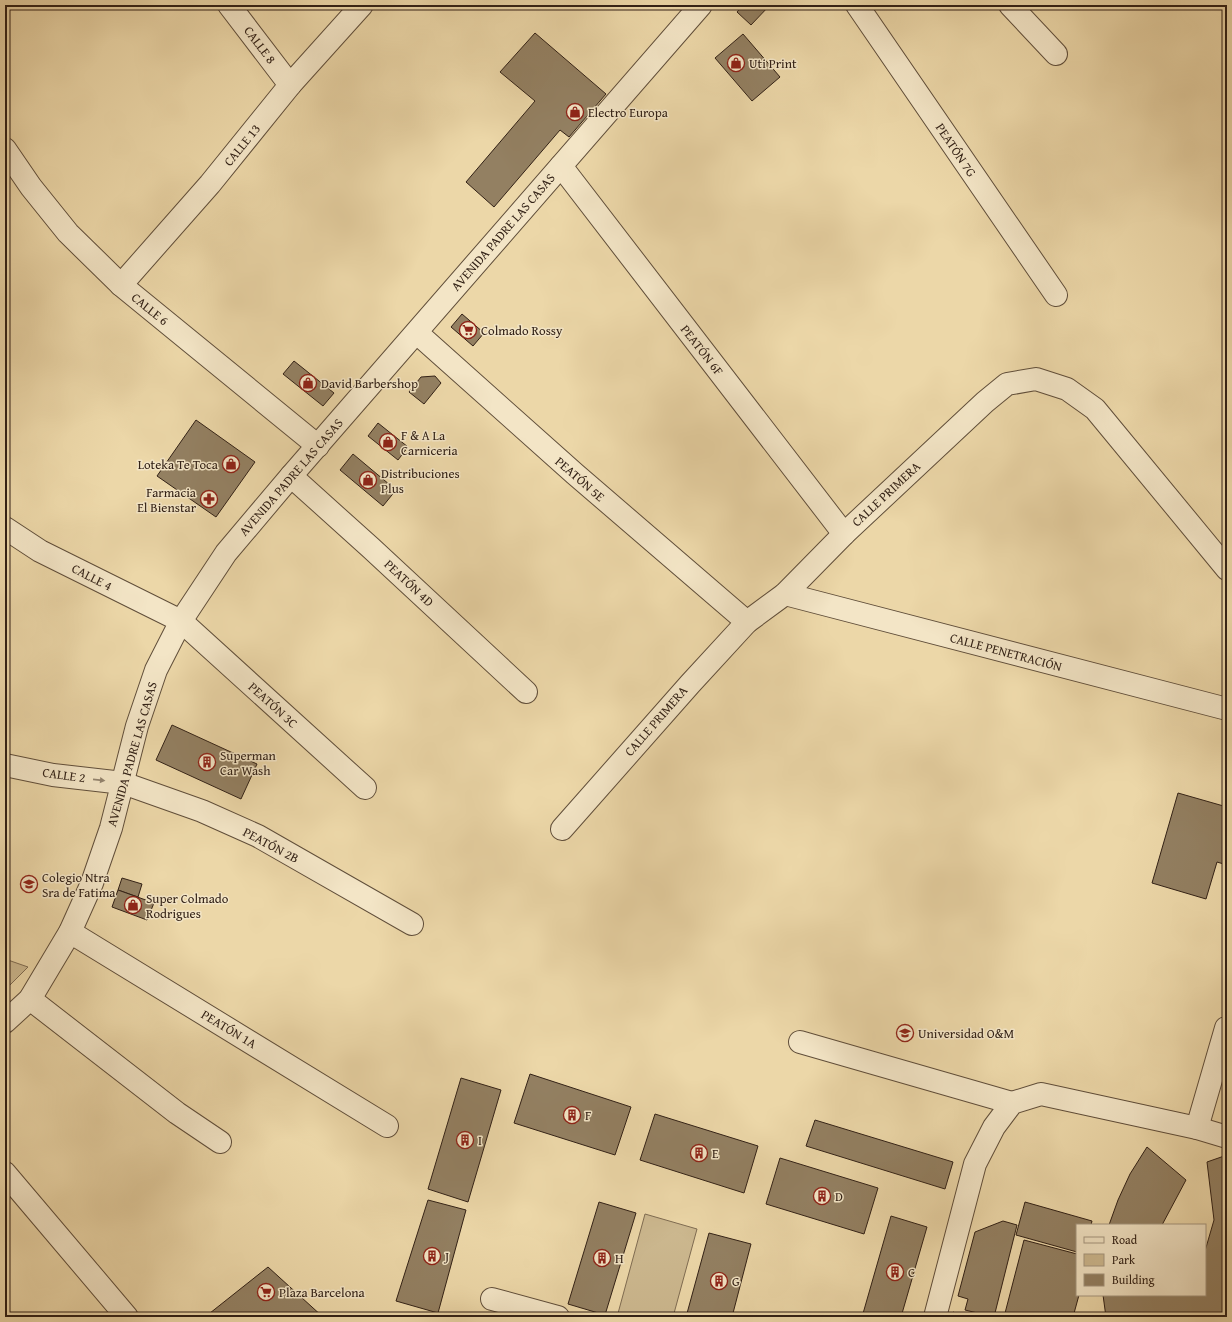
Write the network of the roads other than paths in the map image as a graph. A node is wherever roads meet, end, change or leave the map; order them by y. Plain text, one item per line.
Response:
1 (229, 5) edge
2 (362, 5) edge
3 (701, 5) edge
4 (857, 5) edge
5 (1010, 5) edge
6 (1056, 54) dead end
7 (290, 85) junction
8 (5, 149) edge
9 (561, 166) junction
10 (121, 285) junction
11 (1056, 295) dead end
12 (416, 333) junction
13 (318, 446) junction
14 (291, 476) junction
15 (5, 528) edge
16 (844, 534) junction
17 (1227, 569) edge
18 (785, 594) junction
19 (181, 622) junction
20 (747, 622) junction
21 (526, 692) dead end
22 (1227, 709) edge
23 (5, 765) edge
24 (123, 783) junction
25 (365, 788) dead end
26 (562, 829) dead end
27 (412, 924) dead end
28 (70, 932) junction
29 (30, 999) junction
30 (5, 1022) edge
31 (1226, 1028) dead end
32 (800, 1042) dead end
33 (1012, 1103) junction
34 (387, 1126) dead end
35 (1198, 1128) junction
36 (1227, 1137) edge
37 (220, 1142) dead end
38 (5, 1173) edge
39 (492, 1299) dead end
40 (127, 1317) edge
41 (558, 1317) edge
42 (935, 1317) edge

1 - 7 street, CALLE 8
2 - 7 street, CALLE 13
3 - 9 street, AVENIDA PADRE LAS CASAS
4 - 11 street, PEATÓN 7G
5 - 6 street
7 - 10 street, CALLE 13
8 - 10 street, CALLE 6
9 - 12 street, AVENIDA PADRE LAS CASAS
9 - 16 street, PEATÓN 6F
10 - 13 street, CALLE 6
12 - 13 street, AVENIDA PADRE LAS CASAS
12 - 20 street, PEATÓN 5E
13 - 14 street, AVENIDA PADRE LAS CASAS
14 - 19 street, AVENIDA PADRE LAS CASAS
14 - 21 street, PEATÓN 4D
15 - 19 street, CALLE 4
16 - 17 street, CALLE PRIMERA
16 - 18 street, CALLE PRIMERA
18 - 20 street, CALLE PRIMERA
18 - 22 street, CALLE PENETRACIÓN
19 - 24 street, AVENIDA PADRE LAS CASAS
19 - 25 street, PEATÓN 3C
20 - 26 street, CALLE PRIMERA
23 -> 24 street, CALLE 2
24 - 27 street, PEATÓN 2B
24 - 28 street, AVENIDA PADRE LAS CASAS
28 - 29 street, AVENIDA PADRE LAS CASAS
28 - 34 street, PEATÓN 1A
29 - 30 street, AVENIDA PADRE LAS CASAS
29 - 37 street
31 - 35 street
32 - 33 street
33 - 35 street
33 - 42 street
35 - 36 street
38 - 40 street
39 - 41 street

